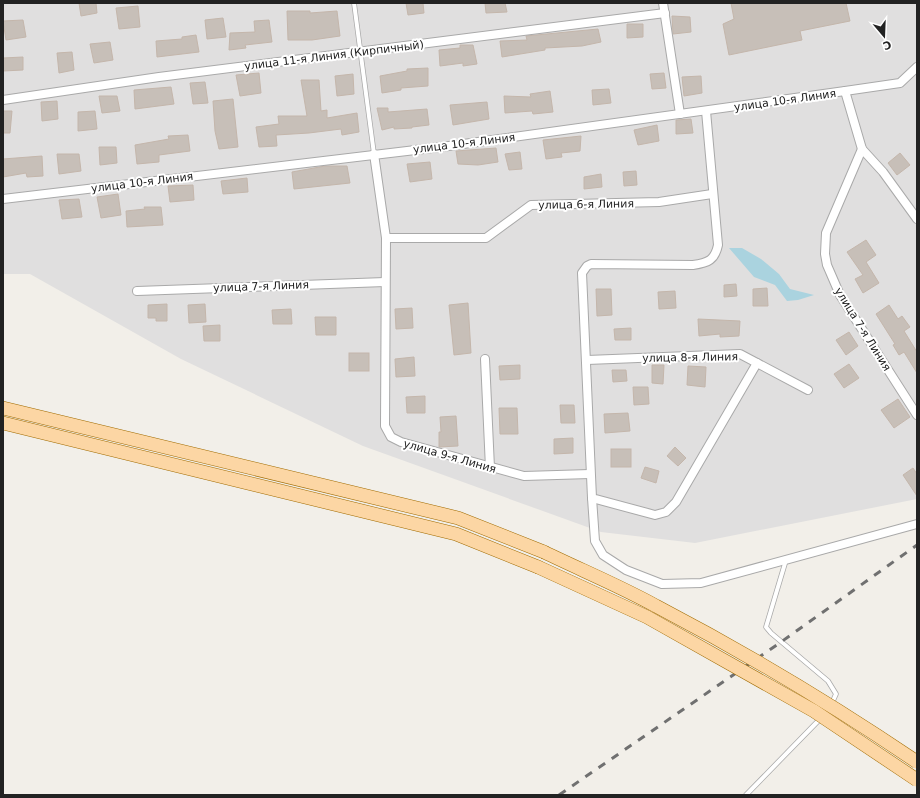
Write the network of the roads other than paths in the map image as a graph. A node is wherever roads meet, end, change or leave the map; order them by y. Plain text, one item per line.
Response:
1 (354, 3) edge
2 (663, 3) edge
3 (665, 13) junction
4 (361, 52) junction
5 (917, 67) edge
6 (845, 91) junction
7 (3, 100) edge
8 (706, 111) junction
9 (680, 114) junction
10 (862, 149) junction
11 (374, 154) junction
12 (712, 194) junction
13 (3, 199) edge
14 (917, 219) edge
15 (386, 238) junction
16 (385, 282) junction
17 (137, 291) dead end
18 (485, 359) dead end
19 (587, 360) junction
20 (757, 363) junction
21 (808, 390) dead end
22 (3, 408) edge
23 (917, 414) edge
24 (3, 423) edge
25 (490, 468) junction
26 (590, 474) junction
27 (592, 498) junction
28 (917, 524) edge
29 (786, 560) junction
30 (917, 762) edge
31 (917, 780) edge
32 (746, 795) edge

1 - 4 lane
2 - 3 street
3 - 4 street, улица 11-я Линия (Кирпичный)
3 - 9 street
4 - 7 street, улица 11-я Линия (Кирпичный)
4 - 11 lane
5 - 6 street, улица 10-я Линия
6 - 8 street, улица 10-я Линия
6 - 10 street
8 - 9 street, улица 10-я Линия
8 - 12 street
9 - 11 street, улица 10-я Линия
10 - 14 street
10 - 23 street, улица 7-я Линия
11 - 13 street, улица 10-я Линия
11 - 15 street
12 - 15 street, улица 6-я Линия
12 - 19 street
15 - 16 street, улица 9-я Линия
16 - 17 street, улица 7-я Линия
16 - 25 street, улица 9-я Линия
18 - 25 street
19 - 20 street, улица 8-я Линия
19 - 26 street
20 - 21 street, улица 8-я Линия
20 - 27 street
22 - 30 main road, bridge
24 - 31 main road, bridge
25 - 26 street, улица 9-я Линия
26 - 27 street
27 - 29 street
28 - 29 street
29 - 32 lane

